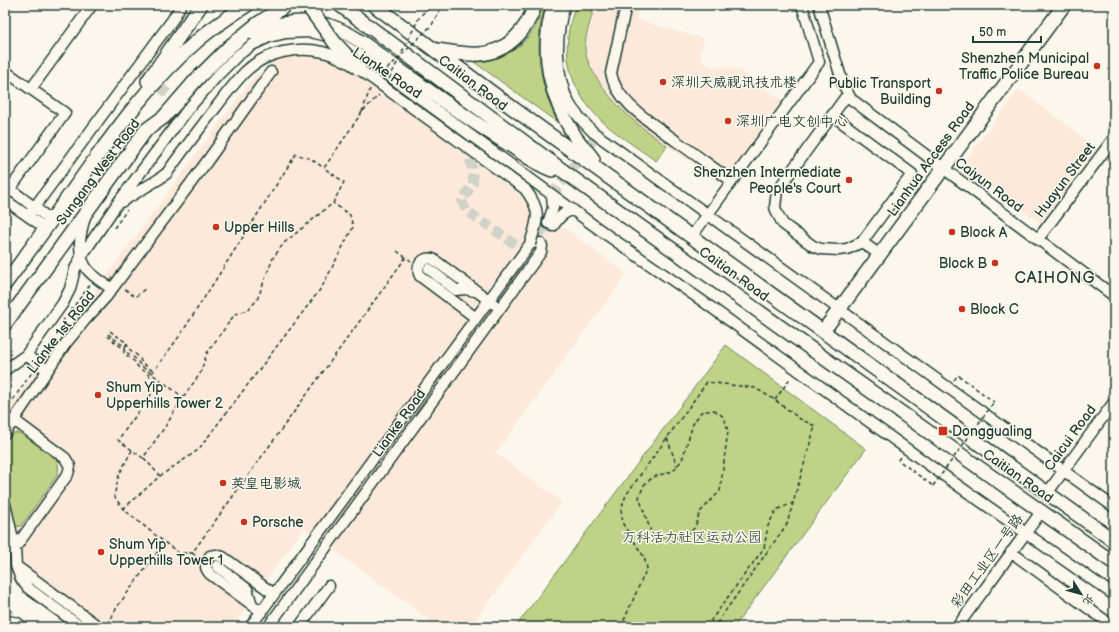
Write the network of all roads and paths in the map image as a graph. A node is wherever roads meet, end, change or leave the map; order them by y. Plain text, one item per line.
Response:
1 (92, 5) edge
2 (181, 5) edge
3 (200, 5) edge
4 (247, 5) edge
5 (286, 5) edge
6 (307, 5) edge
7 (340, 5) edge
8 (374, 5) edge
9 (432, 5) edge
10 (442, 5) edge
11 (535, 5) edge
12 (554, 5) edge
13 (565, 5) edge
14 (626, 5) edge
15 (802, 5) edge
16 (819, 5) edge
17 (1064, 5) edge
18 (229, 47) junction
19 (435, 50) junction
20 (402, 53) junction
21 (359, 69) junction
22 (5, 71) edge
23 (271, 72) dead end
24 (377, 74) dead end
25 (382, 74) dead end
26 (383, 78) dead end
27 (389, 79) dead end
28 (372, 84) dead end
29 (31, 89) junction
30 (382, 92) dead end
31 (847, 95) junction
32 (362, 112) junction
33 (832, 115) junction
34 (117, 128) junction
35 (1114, 138) edge
36 (324, 168) junction
37 (944, 169) junction
38 (603, 172) junction
39 (574, 179) junction
40 (732, 181) junction
41 (8, 193) edge
42 (552, 195) junction
43 (5, 200) edge
44 (333, 203) junction
45 (118, 204) junction
46 (35, 207) junction
47 (127, 210) dead end
48 (573, 210) junction
49 (87, 213) junction
50 (707, 215) junction
51 (28, 216) junction
52 (48, 224) junction
53 (110, 232) dead end
54 (692, 236) junction
55 (1038, 239) junction
56 (862, 242) junction
57 (530, 244) junction
58 (397, 251) dead end
59 (880, 255) junction
60 (81, 257) junction
61 (406, 257) junction
62 (418, 266) junction
63 (429, 270) dead end
64 (91, 283) dead end
65 (5, 284) edge
66 (146, 288) dead end
67 (112, 289) junction
68 (125, 289) dead end
69 (456, 290) junction
70 (475, 291) junction
71 (1114, 296) edge
72 (451, 299) junction
73 (489, 300) junction
74 (500, 308) junction
75 (840, 310) junction
76 (476, 318) junction
77 (62, 322) dead end
78 (5, 324) edge
79 (824, 330) junction
80 (110, 331) dead end
81 (107, 335) dead end
82 (127, 344) junction
83 (125, 348) junction
84 (26, 355) junction
85 (140, 360) junction
86 (138, 363) junction
87 (33, 366) dead end
88 (797, 369) junction
89 (5, 370) edge
90 (47, 370) junction
91 (153, 371) junction
92 (151, 374) junction
93 (161, 380) junction
94 (953, 382) dead end
95 (183, 397) junction
96 (774, 400) junction
97 (1114, 402) edge
98 (5, 411) edge
99 (14, 420) junction
100 (5, 432) edge
101 (667, 438) junction
102 (132, 450) junction
103 (902, 454) dead end
104 (143, 458) junction
105 (677, 467) junction
106 (1064, 470) junction
107 (160, 476) junction
108 (1048, 492) junction
109 (793, 503) junction
110 (5, 504) edge
111 (1114, 507) edge
112 (124, 509) junction
113 (1040, 512) junction
114 (1025, 533) junction
115 (1114, 540) edge
116 (164, 542) junction
117 (15, 548) junction
118 (1011, 552) junction
119 (1114, 563) edge
120 (16, 566) junction
121 (217, 566) dead end
122 (329, 586) dead end
123 (274, 594) junction
124 (1114, 595) edge
125 (252, 605) junction
126 (262, 612) junction
127 (5, 622) edge
128 (251, 626) edge
129 (20, 627) edge
130 (82, 627) edge
131 (99, 627) edge
132 (106, 627) edge
133 (268, 627) edge
134 (299, 627) edge
135 (622, 627) edge
136 (706, 627) edge
137 (714, 627) edge
138 (957, 627) edge
139 (1114, 627) edge

1 - 29 street
2 - 46 street
3 - 34 main road
4 - 34 main road, Sungang West Road
5 - 18 main road, Sungang West Road
6 - 21 main road, bridge
7 - 39 main road, Caitian Road
8 - 19 main road, Caitian Road, bridge
9 - 20 path, bridge
10 - 20 path, bridge
11 - 19 main road
12 - 38 main road
13 - 50 street
14 - 40 street
15 - 40 street
16 - 31 street, Caiyun Road
17 - 37 main road, Lianhua Access Road
18 - 39 main road
18 - 49 main road, Sungang West Road
19 - 38 main road, Caitian Road
20 - 25 path, bridge
20 - 27 path, bridge
21 - 45 street, Lianke Road, bridge
21 - 57 street, Lianke Road, bridge
22 - 29 street
23 - 67 street, Lianke 1st Road
24 - 26 path
28 - 32 path, bridge
29 - 41 street
30 - 32 path, bridge
31 - 33 street
31 - 37 street, Caiyun Road
32 - 36 path
33 - 56 street
33 - 56 street
34 - 52 main road, Sungang West Road
35 - 55 street, Huayun Street
36 - 44 path
36 - 91 path
37 - 55 street, Caiyun Road
37 - 59 main road, Lianhua Access Road
38 - 54 main road, Caitian Road
39 - 113 main road, Caitian Road
40 - 50 street
41 - 46 street
42 - 45 street
42 - 48 street
42 - 48 street
43 - 51 street
44 - 95 path
44 - 107 path
45 - 60 street
46 - 51 street
46 - 52 street
47 - 53 path
48 - 88 street
49 - 60 street
49 - 78 main road, Sungang West Road
50 - 54 street
50 - 75 street
51 - 52 street
52 - 65 main road, Sungang West Road
54 - 79 main road, Caitian Road
55 - 71 street, Caiyun Road
56 - 59 street
57 - 73 street, Lianke Road
57 - 74 street, Lianke Road
58 - 61 path
59 - 75 main road, Lianhua Access Road
60 - 67 street
60 - 84 street
61 - 62 path
61 - 116 path
62 - 70 street
62 - 72 street
63 - 69 street
64 - 77 path
66 - 68 path
67 - 90 street, Lianke 1st Road
69 - 70 street
69 - 72 street
70 - 73 street
72 - 76 street
73 - 74 street
73 - 76 street, Lianke Road
74 - 133 street, Lianke Road
75 - 79 main road, Lianhua Access Road
75 - 106 street
76 - 123 street, Lianke Road
79 - 108 main road, Caitian Road
80 - 82 path
81 - 83 path
82 - 83 path
82 - 85 path
83 - 86 path
84 - 89 street
84 - 90 street
85 - 86 path
85 - 91 path
86 - 92 path
87 - 98 path
88 - 96 path
88 - 114 street
90 - 99 street, Lianke 1st Road
91 - 92 path
92 - 93 path
93 - 95 path
93 - 102 path
94 - 103 path, bridge
95 - 104 path
96 - 101 path
96 - 109 path
97 - 106 street, Caicui Road
99 - 100 street, Lianke 1st Road
99 - 117 street
101 - 105 path
101 - 135 path
102 - 104 path
102 - 112 path
104 - 107 path
105 - 105 path
106 - 108 street, Caicui Road
106 - 111 street
107 - 112 path
108 - 115 main road, Caitian Road
109 - 136 path
109 - 137 path
110 - 117 street
112 - 116 path
113 - 114 street, 彩田工业区一号路
113 - 119 main road, Caitian Road
114 - 118 street, 彩田工业区一号路
114 - 124 street
116 - 132 path
117 - 120 street
118 - 138 street, 彩田工业区一号路
118 - 139 street
120 - 130 street
120 - 131 street
121 - 125 street
122 - 134 street
123 - 125 street
123 - 126 street, Lianke Road
125 - 126 street
126 - 128 street, Lianke Road
127 - 129 main road

